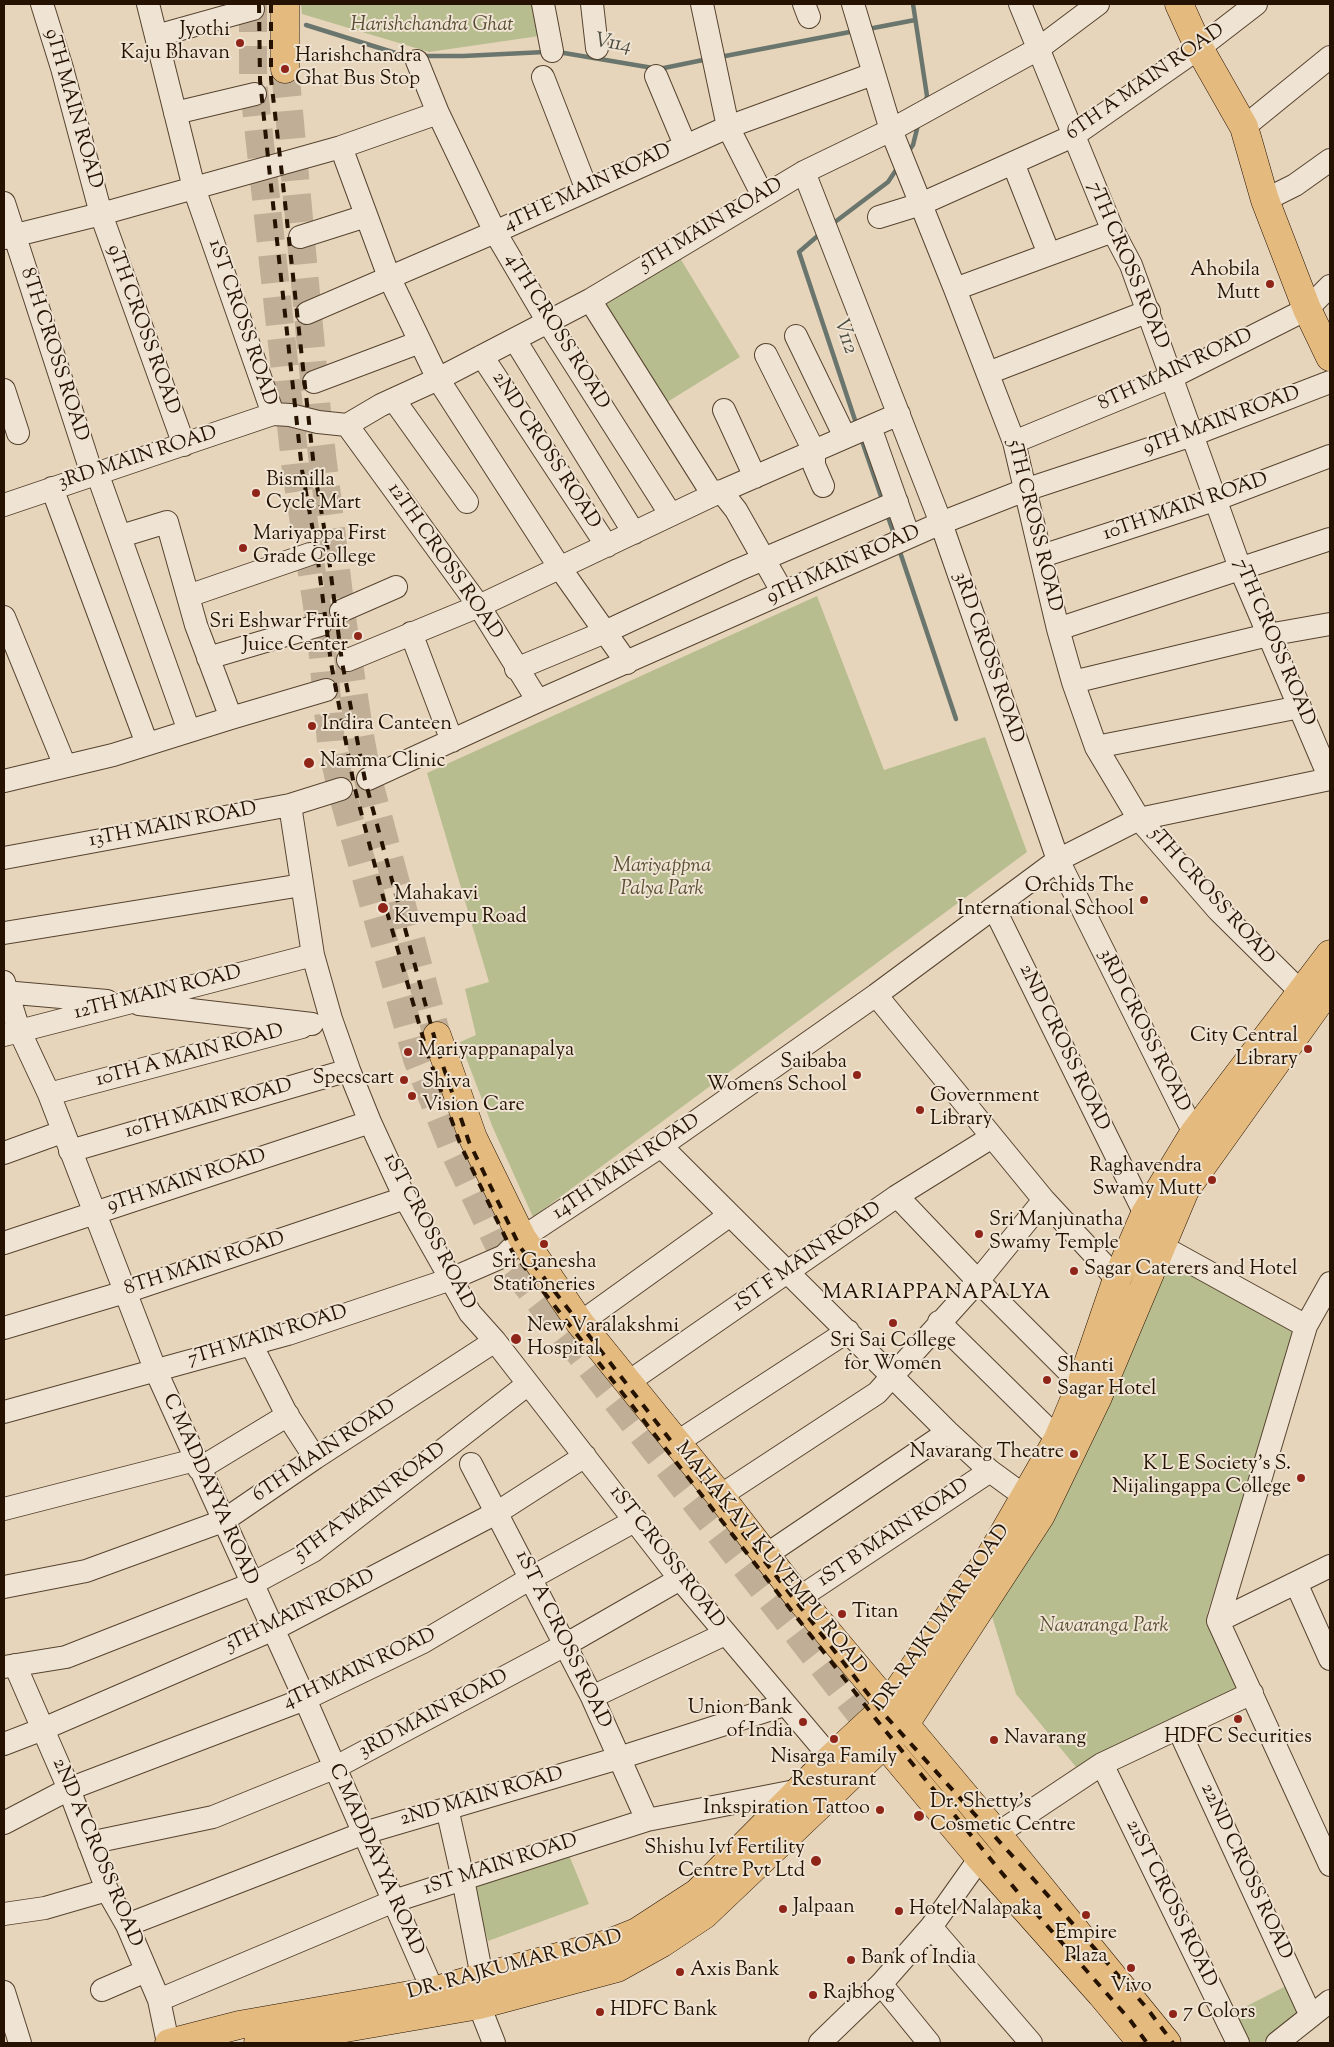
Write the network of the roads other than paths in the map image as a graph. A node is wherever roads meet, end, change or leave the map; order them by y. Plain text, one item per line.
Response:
1 (42, 4) edge
2 (148, 4) edge
3 (285, 4) edge
4 (543, 4) edge
5 (592, 4) edge
6 (702, 4) edge
7 (853, 4) edge
8 (1020, 4) edge
9 (1098, 4) edge
10 (1179, 4) edge
11 (1256, 4) edge
12 (253, 9) dead end
13 (156, 36) junction
14 (597, 48) dead end
15 (1038, 48) junction
16 (1199, 48) junction
17 (552, 51) dead end
18 (1330, 57) edge
19 (417, 61) dead end
20 (285, 69) tunnel mouth
21 (873, 74) junction
22 (656, 76) dead end
23 (542, 77) dead end
24 (254, 94) dead end
25 (175, 113) junction
26 (438, 113) junction
27 (728, 127) junction
28 (1244, 127) junction
29 (891, 130) junction
30 (1073, 136) junction
31 (685, 145) junction
32 (341, 147) junction
33 (1330, 160) edge
34 (1013, 163) junction
35 (804, 172) junction
36 (194, 188) junction
37 (587, 190) junction
38 (763, 196) junction
39 (1265, 200) junction
40 (4, 203) edge
41 (921, 204) junction
42 (101, 214) junction
43 (366, 216) junction
44 (879, 217) dead end
45 (1113, 231) junction
46 (495, 232) junction
47 (8, 236) edge
48 (300, 237) dead end
49 (1050, 254) junction
50 (388, 277) junction
51 (1330, 286) edge
52 (955, 289) junction
53 (590, 300) junction
54 (1307, 308) junction
55 (1149, 311) junction
56 (307, 313) dead end
57 (548, 322) junction
58 (796, 336) dead end
59 (515, 340) junction
60 (420, 342) junction
61 (766, 355) dead end
62 (482, 356) junction
63 (1330, 356) edge
64 (988, 373) junction
65 (1172, 377) junction
66 (438, 379) junction
67 (314, 382) dead end
68 (1330, 382) edge
69 (4, 390) edge
70 (394, 400) junction
71 (724, 410) dead end
72 (273, 414) junction
73 (899, 414) junction
74 (347, 425) junction
75 (858, 432) junction
76 (18, 433) dead end
77 (1192, 435) junction
78 (1014, 442) junction
79 (184, 446) junction
80 (814, 451) junction
81 (1330, 456) edge
82 (95, 473) junction
83 (755, 477) junction
84 (823, 486) dead end
85 (52, 488) junction
86 (1024, 490) junction
87 (717, 493) junction
88 (1217, 499) junction
89 (468, 502) dead end
90 (4, 505) edge
91 (888, 505) junction
92 (671, 515) junction
93 (940, 523) junction
94 (634, 533) junction
95 (121, 536) junction
96 (1330, 539) edge
97 (901, 540) junction
98 (607, 546) junction
99 (310, 554) dead end
100 (1042, 556) junction
101 (763, 559) junction
102 (560, 568) junction
103 (1240, 568) junction
104 (396, 587) dead end
105 (783, 593) junction
106 (188, 596) junction
107 (479, 606) junction
108 (341, 611) dead end
109 (4, 617) edge
110 (1330, 624) edge
111 (320, 626) dead end
112 (1058, 629) junction
113 (605, 632) junction
114 (411, 633) junction
115 (1268, 635) junction
116 (208, 658) junction
117 (348, 660) dead end
118 (627, 663) junction
119 (516, 669) junction
120 (1073, 682) junction
121 (326, 690) dead end
122 (538, 701) junction
123 (1300, 707) junction
124 (231, 718) junction
125 (189, 731) junction
126 (452, 741) junction
127 (147, 744) junction
128 (1096, 747) junction
129 (65, 766) junction
130 (368, 779) dead end
131 (1330, 779) edge
132 (4, 781) edge
133 (341, 789) dead end
134 (290, 805) junction
135 (1139, 818) junction
136 (4, 858) edge
137 (1058, 860) junction
138 (302, 885) junction
139 (994, 908) junction
140 (4, 933) edge
141 (1330, 954) edge
142 (313, 955) junction
143 (1330, 987) edge
144 (5, 989) edge
145 (1302, 993) junction
146 (876, 995) junction
147 (124, 1003) junction
148 (321, 1022) junction
149 (12, 1032) edge
150 (437, 1036) tunnel mouth
151 (349, 1070) junction
152 (49, 1094) junction
153 (370, 1122) junction
154 (1194, 1133) junction
155 (992, 1137) junction
156 (66, 1141) junction
157 (661, 1146) junction
158 (4, 1152) edge
159 (897, 1196) junction
160 (405, 1198) junction
161 (1044, 1200) junction
162 (94, 1212) junction
163 (1145, 1214) junction
164 (730, 1215) junction
165 (522, 1238) junction
166 (4, 1243) edge
167 (1161, 1246) junction
168 (788, 1272) junction
169 (450, 1279) junction
170 (1117, 1279) junction
171 (978, 1281) junction
172 (1330, 1283) edge
173 (125, 1292) junction
174 (939, 1322) junction
175 (580, 1323) junction
176 (1306, 1326) junction
177 (4, 1328) edge
178 (848, 1332) junction
179 (495, 1341) junction
180 (251, 1344) junction
181 (155, 1370) junction
182 (891, 1375) junction
183 (627, 1383) junction
184 (528, 1384) junction
185 (1081, 1384) junction
186 (4, 1412) edge
187 (288, 1415) junction
188 (948, 1432) junction
189 (1058, 1439) junction
190 (676, 1443) junction
191 (586, 1456) junction
192 (315, 1458) junction
193 (197, 1464) junction
194 (471, 1464) dead end
195 (990, 1471) junction
196 (720, 1496) junction
197 (1034, 1503) junction
198 (4, 1509) edge
199 (498, 1512) junction
200 (636, 1520) junction
201 (223, 1521) junction
202 (766, 1555) junction
203 (1330, 1566) edge
204 (531, 1578) junction
205 (680, 1579) junction
206 (1296, 1582) junction
207 (252, 1584) junction
208 (4, 1587) edge
209 (798, 1598) junction
210 (1218, 1621) junction
211 (272, 1630) junction
212 (725, 1634) junction
213 (565, 1645) junction
214 (1330, 1659) edge
215 (9, 1666) edge
216 (1252, 1693) junction
217 (592, 1697) junction
218 (305, 1699) junction
219 (784, 1704) junction
220 (896, 1714) junction
221 (1178, 1728) junction
222 (43, 1729) junction
223 (876, 1734) junction
224 (4, 1744) edge
225 (619, 1758) junction
226 (830, 1758) junction
227 (1102, 1764) junction
228 (334, 1768) junction
229 (69, 1789) junction
230 (800, 1790) junction
231 (447, 1808) junction
232 (647, 1820) junction
233 (4, 1823) edge
234 (364, 1833) junction
235 (997, 1834) junction
236 (89, 1843) junction
237 (980, 1858) junction
238 (1330, 1865) edge
239 (463, 1879) junction
240 (107, 1890) junction
241 (394, 1901) junction
242 (4, 1914) edge
243 (127, 1925) junction
244 (931, 1927) junction
245 (146, 1971) junction
246 (482, 1976) junction
247 (881, 1984) junction
248 (102, 1990) dead end
249 (433, 1991) junction
250 (5, 1999) edge
251 (159, 2000) junction
252 (1330, 2001) edge
253 (480, 2005) junction
254 (1311, 2016) junction
255 (248, 2037) edge
256 (20, 2043) edge
257 (169, 2043) edge
258 (494, 2043) edge
259 (820, 2043) edge
260 (929, 2043) edge
261 (1031, 2043) edge
262 (1142, 2043) edge
263 (1167, 2043) edge
264 (1238, 2043) edge
265 (1277, 2043) edge

1 - 42 street, 9TH MAIN ROAD
2 - 13 street, 1ST CROSS ROAD
3 - 20 main road
4 - 17 street
5 - 14 street
6 - 27 street
7 - 21 street, 5TH CROSS ROAD
8 - 15 street, 7TH CROSS ROAD
9 - 15 street, 5TH MAIN ROAD
10 - 16 main road
11 - 16 street, 6TH A MAIN ROAD
12 - 13 street
13 - 25 street, 1ST CROSS ROAD
15 - 29 street, 5TH MAIN ROAD
15 - 30 street, 7TH CROSS ROAD
16 - 28 main road
16 - 30 street, 6TH A MAIN ROAD
18 - 28 street
19 - 26 street, 4TH CROSS ROAD
21 - 27 street, 4TH E MAIN ROAD
21 - 29 street, 5TH CROSS ROAD
22 - 31 street
23 - 37 street
24 - 25 street
25 - 36 street, 1ST CROSS ROAD
26 - 32 street
26 - 46 street, 4TH CROSS ROAD
27 - 31 street, 4TH E MAIN ROAD
27 - 38 street
28 - 39 main road
29 - 35 street, 5TH MAIN ROAD
29 - 41 street, 5TH CROSS ROAD
30 - 34 street, 6TH A MAIN ROAD
30 - 45 street, 7TH CROSS ROAD
31 - 37 street, 4TH E MAIN ROAD
32 - 36 street
32 - 43 street
33 - 39 street
34 - 41 street, 6TH A MAIN ROAD
34 - 49 street
35 - 38 street, 5TH MAIN ROAD
35 - 73 street, 3RD CROSS ROAD
36 - 42 street
36 - 72 street, 1ST CROSS ROAD
37 - 46 street, 4TH E MAIN ROAD
38 - 53 street, 5TH MAIN ROAD
39 - 54 main road
40 - 47 street, 8TH CROSS ROAD
41 - 44 street, 6TH A MAIN ROAD
41 - 52 street, 5TH CROSS ROAD
42 - 47 street
42 - 79 street, 9TH CROSS ROAD
43 - 48 street
43 - 50 street
45 - 49 street
45 - 55 street, 7TH CROSS ROAD
46 - 50 street, 4TH E MAIN ROAD
46 - 57 street, 4TH CROSS ROAD
47 - 82 street, 8TH CROSS ROAD
49 - 52 street
50 - 56 street, 4TH E MAIN ROAD
50 - 60 street
51 - 54 street, 8TH MAIN ROAD
52 - 64 street, 5TH CROSS ROAD
53 - 57 street, 5TH MAIN ROAD
53 - 87 street
54 - 63 main road
54 - 65 street, 8TH MAIN ROAD
55 - 64 street
55 - 65 street, 7TH CROSS ROAD
57 - 59 street, 5TH MAIN ROAD
57 - 92 street, 4TH CROSS ROAD
58 - 75 street
59 - 62 street, 5TH MAIN ROAD
59 - 94 street
60 - 66 street
60 - 67 street
61 - 80 street
62 - 66 street, 5TH MAIN ROAD
62 - 98 street, 2ND CROSS ROAD
64 - 78 street, 5TH CROSS ROAD
65 - 77 street, 7TH CROSS ROAD
65 - 78 street, 8TH MAIN ROAD
66 - 70 street, 5TH MAIN ROAD
66 - 102 street
68 - 77 street, 9TH MAIN ROAD
69 - 76 street
70 - 74 street, 5TH MAIN ROAD
70 - 89 street
71 - 83 street
72 - 74 street, 1ST CROSS ROAD
72 - 79 street, 3RD MAIN ROAD
73 - 75 street
73 - 93 street, 3RD CROSS ROAD
74 - 107 street, 12TH CROSS ROAD
75 - 80 street
75 - 91 street
77 - 86 street, 9TH MAIN ROAD
77 - 88 street, 7TH CROSS ROAD
78 - 86 street, 5TH CROSS ROAD
79 - 82 street, 3RD MAIN ROAD
80 - 83 street
80 - 84 street
81 - 88 street, 10TH MAIN ROAD
82 - 85 street, 3RD MAIN ROAD
82 - 95 street, 8TH CROSS ROAD
83 - 87 street
85 - 90 street, 3RD MAIN ROAD
85 - 127 street
86 - 93 street, 9TH MAIN ROAD
86 - 100 street, 5TH CROSS ROAD
87 - 92 street
87 - 101 street
88 - 100 street, 10TH MAIN ROAD
88 - 103 street, 7TH CROSS ROAD
91 - 97 street
91 - 101 street
92 - 94 street
93 - 97 street, 9TH MAIN ROAD
93 - 137 street, 3RD CROSS ROAD
94 - 98 street
95 - 106 street
95 - 125 street, 8TH CROSS ROAD
96 - 103 street
97 - 105 street, 9TH MAIN ROAD
98 - 102 street
99 - 106 street
100 - 112 street, 5TH CROSS ROAD
101 - 105 street
101 - 113 street
102 - 107 street
102 - 113 street
103 - 112 street
103 - 115 street, 7TH CROSS ROAD
104 - 108 street
105 - 118 street, 9TH MAIN ROAD
106 - 116 street
107 - 114 street
107 - 119 street, 12TH CROSS ROAD
109 - 129 street
110 - 115 street
111 - 116 street
112 - 120 street, 5TH CROSS ROAD
113 - 118 street
113 - 119 street
114 - 117 street
114 - 126 street
115 - 120 street
115 - 123 street, 7TH CROSS ROAD
116 - 124 street
118 - 122 street, 9TH MAIN ROAD
119 - 122 street, 12TH CROSS ROAD
120 - 128 street, 5TH CROSS ROAD
121 - 124 street
122 - 126 street, 9TH MAIN ROAD
123 - 128 street
123 - 131 street, 7TH CROSS ROAD
124 - 125 street
125 - 127 street
126 - 130 street, 9TH MAIN ROAD
127 - 129 street
128 - 135 street, 5TH CROSS ROAD
129 - 132 street
131 - 135 street, 14TH MAIN ROAD
133 - 134 street, 13TH MAIN ROAD
134 - 136 street, 13TH MAIN ROAD
134 - 138 street, 1ST CROSS ROAD
135 - 137 street, 14TH MAIN ROAD
135 - 145 street, 5TH CROSS ROAD
137 - 139 street, 14TH MAIN ROAD
137 - 154 street, 3RD CROSS ROAD
138 - 140 street
138 - 142 street, 1ST CROSS ROAD
139 - 146 street, 14TH MAIN ROAD
139 - 163 street, 2ND CROSS ROAD
141 - 145 main road, DR. RAJKUMAR ROAD
142 - 147 street, 12TH MAIN ROAD
142 - 148 street, 1ST CROSS ROAD
143 - 167 main road, DR. RAJKUMAR ROAD
144 - 147 street
144 - 149 street, C MADDAYYA ROAD
145 - 154 main road, DR. RAJKUMAR ROAD
146 - 155 street
146 - 157 street, 14TH MAIN ROAD
147 - 148 street
147 - 149 street, 12TH MAIN ROAD
148 - 151 street, 1ST CROSS ROAD
148 - 152 street, 10TH A MAIN ROAD
149 - 152 street, C MADDAYYA ROAD
150 - 165 main road, MAHAKAVI KUVEMPU ROAD
151 - 153 street, 1ST CROSS ROAD
151 - 156 street, 10TH MAIN ROAD
152 - 156 street, C MADDAYYA ROAD
153 - 160 street, 1ST CROSS ROAD
153 - 162 street, 9TH MAIN ROAD
154 - 163 main road, DR. RAJKUMAR ROAD
155 - 159 street, 1ST F MAIN ROAD
155 - 161 street
156 - 158 street, 10TH MAIN ROAD
156 - 162 street, C MADDAYYA ROAD
157 - 164 street
157 - 165 street, 14TH MAIN ROAD
159 - 168 street, 1ST F MAIN ROAD
159 - 171 street
160 - 169 street, 1ST CROSS ROAD
160 - 173 street, 8TH MAIN ROAD
161 - 170 street
161 - 171 street
162 - 166 street, 9TH MAIN ROAD
162 - 173 street, C MADDAYYA ROAD
163 - 170 main road, DR. RAJKUMAR ROAD
164 - 168 street
164 - 175 street
165 - 169 street, 7TH MAIN ROAD
165 - 175 main road, MAHAKAVI KUVEMPU ROAD
167 - 176 street
167 - 197 main road, DR. RAJKUMAR ROAD
168 - 178 street
168 - 183 street, 1ST F MAIN ROAD
169 - 179 street, 1ST CROSS ROAD
169 - 180 street, 7TH MAIN ROAD
170 - 185 main road, DR. RAJKUMAR ROAD
171 - 174 street
171 - 185 street
172 - 176 street
173 - 177 street, 8TH MAIN ROAD
173 - 181 street, C MADDAYYA ROAD
174 - 182 street
174 - 189 street
175 - 183 main road, MAHAKAVI KUVEMPU ROAD
176 - 210 street
178 - 182 street
178 - 190 street
179 - 184 street, 1ST CROSS ROAD
179 - 192 street, 6TH MAIN ROAD
180 - 181 street, 7TH MAIN ROAD
180 - 187 street
181 - 186 street, 7TH MAIN ROAD
181 - 193 street, C MADDAYYA ROAD
182 - 188 street
182 - 196 street
183 - 190 main road, MAHAKAVI KUVEMPU ROAD
184 - 191 street, 1ST CROSS ROAD
184 - 207 street, 5TH A MAIN ROAD
185 - 189 main road, DR. RAJKUMAR ROAD
187 - 192 street
187 - 193 street
188 - 195 street
188 - 202 street
189 - 197 main road, DR. RAJKUMAR ROAD
190 - 196 main road, MAHAKAVI KUVEMPU ROAD
191 - 199 street, 5TH MAIN ROAD
191 - 200 street, 1ST CROSS ROAD
192 - 201 street, 6TH MAIN ROAD
193 - 198 street
193 - 201 street, C MADDAYYA ROAD
194 - 199 street, 1ST A CROSS ROAD
195 - 197 street
195 - 209 street, 1ST B MAIN ROAD
196 - 202 main road, MAHAKAVI KUVEMPU ROAD
197 - 220 main road, DR. RAJKUMAR ROAD
199 - 204 street, 1ST A CROSS ROAD
199 - 211 street, 5TH MAIN ROAD
200 - 204 street, 4TH MAIN ROAD
200 - 205 street, 1ST CROSS ROAD
201 - 207 street, C MADDAYYA ROAD
201 - 208 street, 6TH MAIN ROAD
202 - 209 main road, MAHAKAVI KUVEMPU ROAD
203 - 206 street
204 - 213 street, 1ST A CROSS ROAD
204 - 218 street, 4TH MAIN ROAD
205 - 212 street, 1ST CROSS ROAD
205 - 213 street, 3RD MAIN ROAD
206 - 210 street
206 - 214 street
207 - 211 street, C MADDAYYA ROAD
207 - 215 street, 5TH A MAIN ROAD
209 - 220 main road, MAHAKAVI KUVEMPU ROAD
210 - 216 street
211 - 218 street, C MADDAYYA ROAD
211 - 222 street, 5TH MAIN ROAD
212 - 217 street
212 - 219 street, 1ST CROSS ROAD
213 - 217 street, 1ST A CROSS ROAD
213 - 228 street, 3RD MAIN ROAD
215 - 222 street, 2ND A CROSS ROAD
216 - 221 street
216 - 238 street
217 - 225 street, 1ST A CROSS ROAD
218 - 228 street, C MADDAYYA ROAD
218 - 229 street, 4TH MAIN ROAD
219 - 225 street, 2ND MAIN ROAD
219 - 226 street, 1ST CROSS ROAD
220 - 223 main road, DR. RAJKUMAR ROAD
220 - 235 main road, MAHAKAVI KUVEMPU ROAD
221 - 227 street
221 - 254 street, 22ND CROSS ROAD
222 - 224 street, 5TH MAIN ROAD
222 - 229 street, 2ND A CROSS ROAD
223 - 226 main road, DR. RAJKUMAR ROAD
223 - 237 main road
223 - 253 main road, DR. RAJKUMAR ROAD
225 - 231 street, 2ND MAIN ROAD
225 - 232 street, 1ST A CROSS ROAD
226 - 230 main road, DR. RAJKUMAR ROAD
227 - 235 street
227 - 264 street, 21ST CROSS ROAD
228 - 234 street, C MADDAYYA ROAD
228 - 236 street, 3RD MAIN ROAD
229 - 233 street, 4TH MAIN ROAD
229 - 236 street, 2ND A CROSS ROAD
230 - 232 street, 1ST MAIN ROAD
230 - 246 main road, DR. RAJKUMAR ROAD
231 - 234 street, 2ND MAIN ROAD
231 - 239 street
232 - 239 street, 1ST MAIN ROAD
234 - 241 street, C MADDAYYA ROAD
234 - 243 street, 2ND MAIN ROAD
235 - 263 main road, MAHAKAVI KUVEMPU ROAD
236 - 240 street, 2ND A CROSS ROAD
237 - 244 street
237 - 262 main road
239 - 241 street, 1ST MAIN ROAD
239 - 246 street
240 - 242 street
240 - 243 street, 2ND A CROSS ROAD
241 - 249 street, C MADDAYYA ROAD
241 - 251 street, 1ST MAIN ROAD
243 - 245 street, 2ND A CROSS ROAD
244 - 247 street
244 - 261 street
245 - 248 street
245 - 251 street, 2ND A CROSS ROAD
246 - 249 main road, DR. RAJKUMAR ROAD
246 - 253 street
247 - 259 street
247 - 260 street
249 - 255 main road, DR. RAJKUMAR ROAD
250 - 256 street
251 - 257 street, 2ND A CROSS ROAD
252 - 254 street
253 - 255 main road, DR. RAJKUMAR ROAD
253 - 258 street
254 - 265 street
255 - 257 main road, DR. RAJKUMAR ROAD

